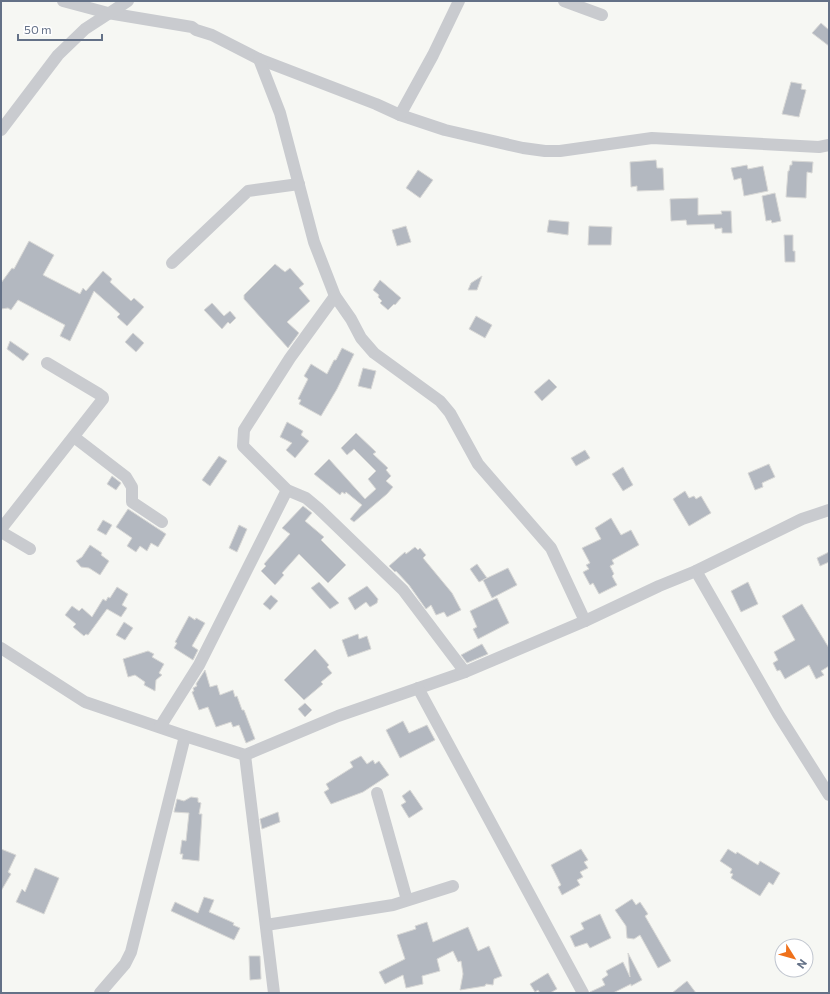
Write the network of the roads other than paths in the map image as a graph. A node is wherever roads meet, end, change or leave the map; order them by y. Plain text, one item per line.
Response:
1 (63, 1) edge
2 (128, 1) edge
3 (459, 1) edge
4 (564, 1) edge
5 (107, 7) edge
6 (602, 15) dead end
7 (259, 59) junction
8 (400, 115) junction
9 (1, 130) edge
10 (829, 145) edge
11 (299, 184) junction
12 (172, 263) dead end
13 (335, 296) junction
14 (47, 363) dead end
15 (74, 436) junction
16 (287, 490) junction
17 (829, 510) edge
18 (162, 522) dead end
19 (1, 530) edge
20 (30, 549) dead end
21 (696, 571) junction
22 (585, 621) junction
23 (1, 648) edge
24 (465, 672) junction
25 (418, 688) junction
26 (160, 727) junction
27 (185, 736) junction
28 (245, 755) junction
29 (377, 793) dead end
30 (829, 795) edge
31 (453, 886) dead end
32 (407, 900) junction
33 (266, 925) junction
34 (100, 993) edge
35 (274, 993) edge
36 (583, 993) edge

1 - 5 street
2 - 5 street
3 - 8 street
4 - 6 street
5 - 7 street
5 - 9 street
7 - 8 street
7 - 11 street
8 - 10 street
11 - 12 street
11 - 13 street
13 - 16 street
13 - 22 street
14 - 15 street
15 - 18 street
15 - 19 street
16 - 24 street
16 - 26 street
17 - 21 street
19 - 20 street
21 - 22 street
21 - 30 street
22 - 24 street
23 - 26 street
24 - 25 street
25 - 28 street
25 - 36 street
26 - 27 street
27 - 28 street
27 - 34 street
28 - 33 street
29 - 32 street
31 - 32 street
32 - 33 street
33 - 35 street

